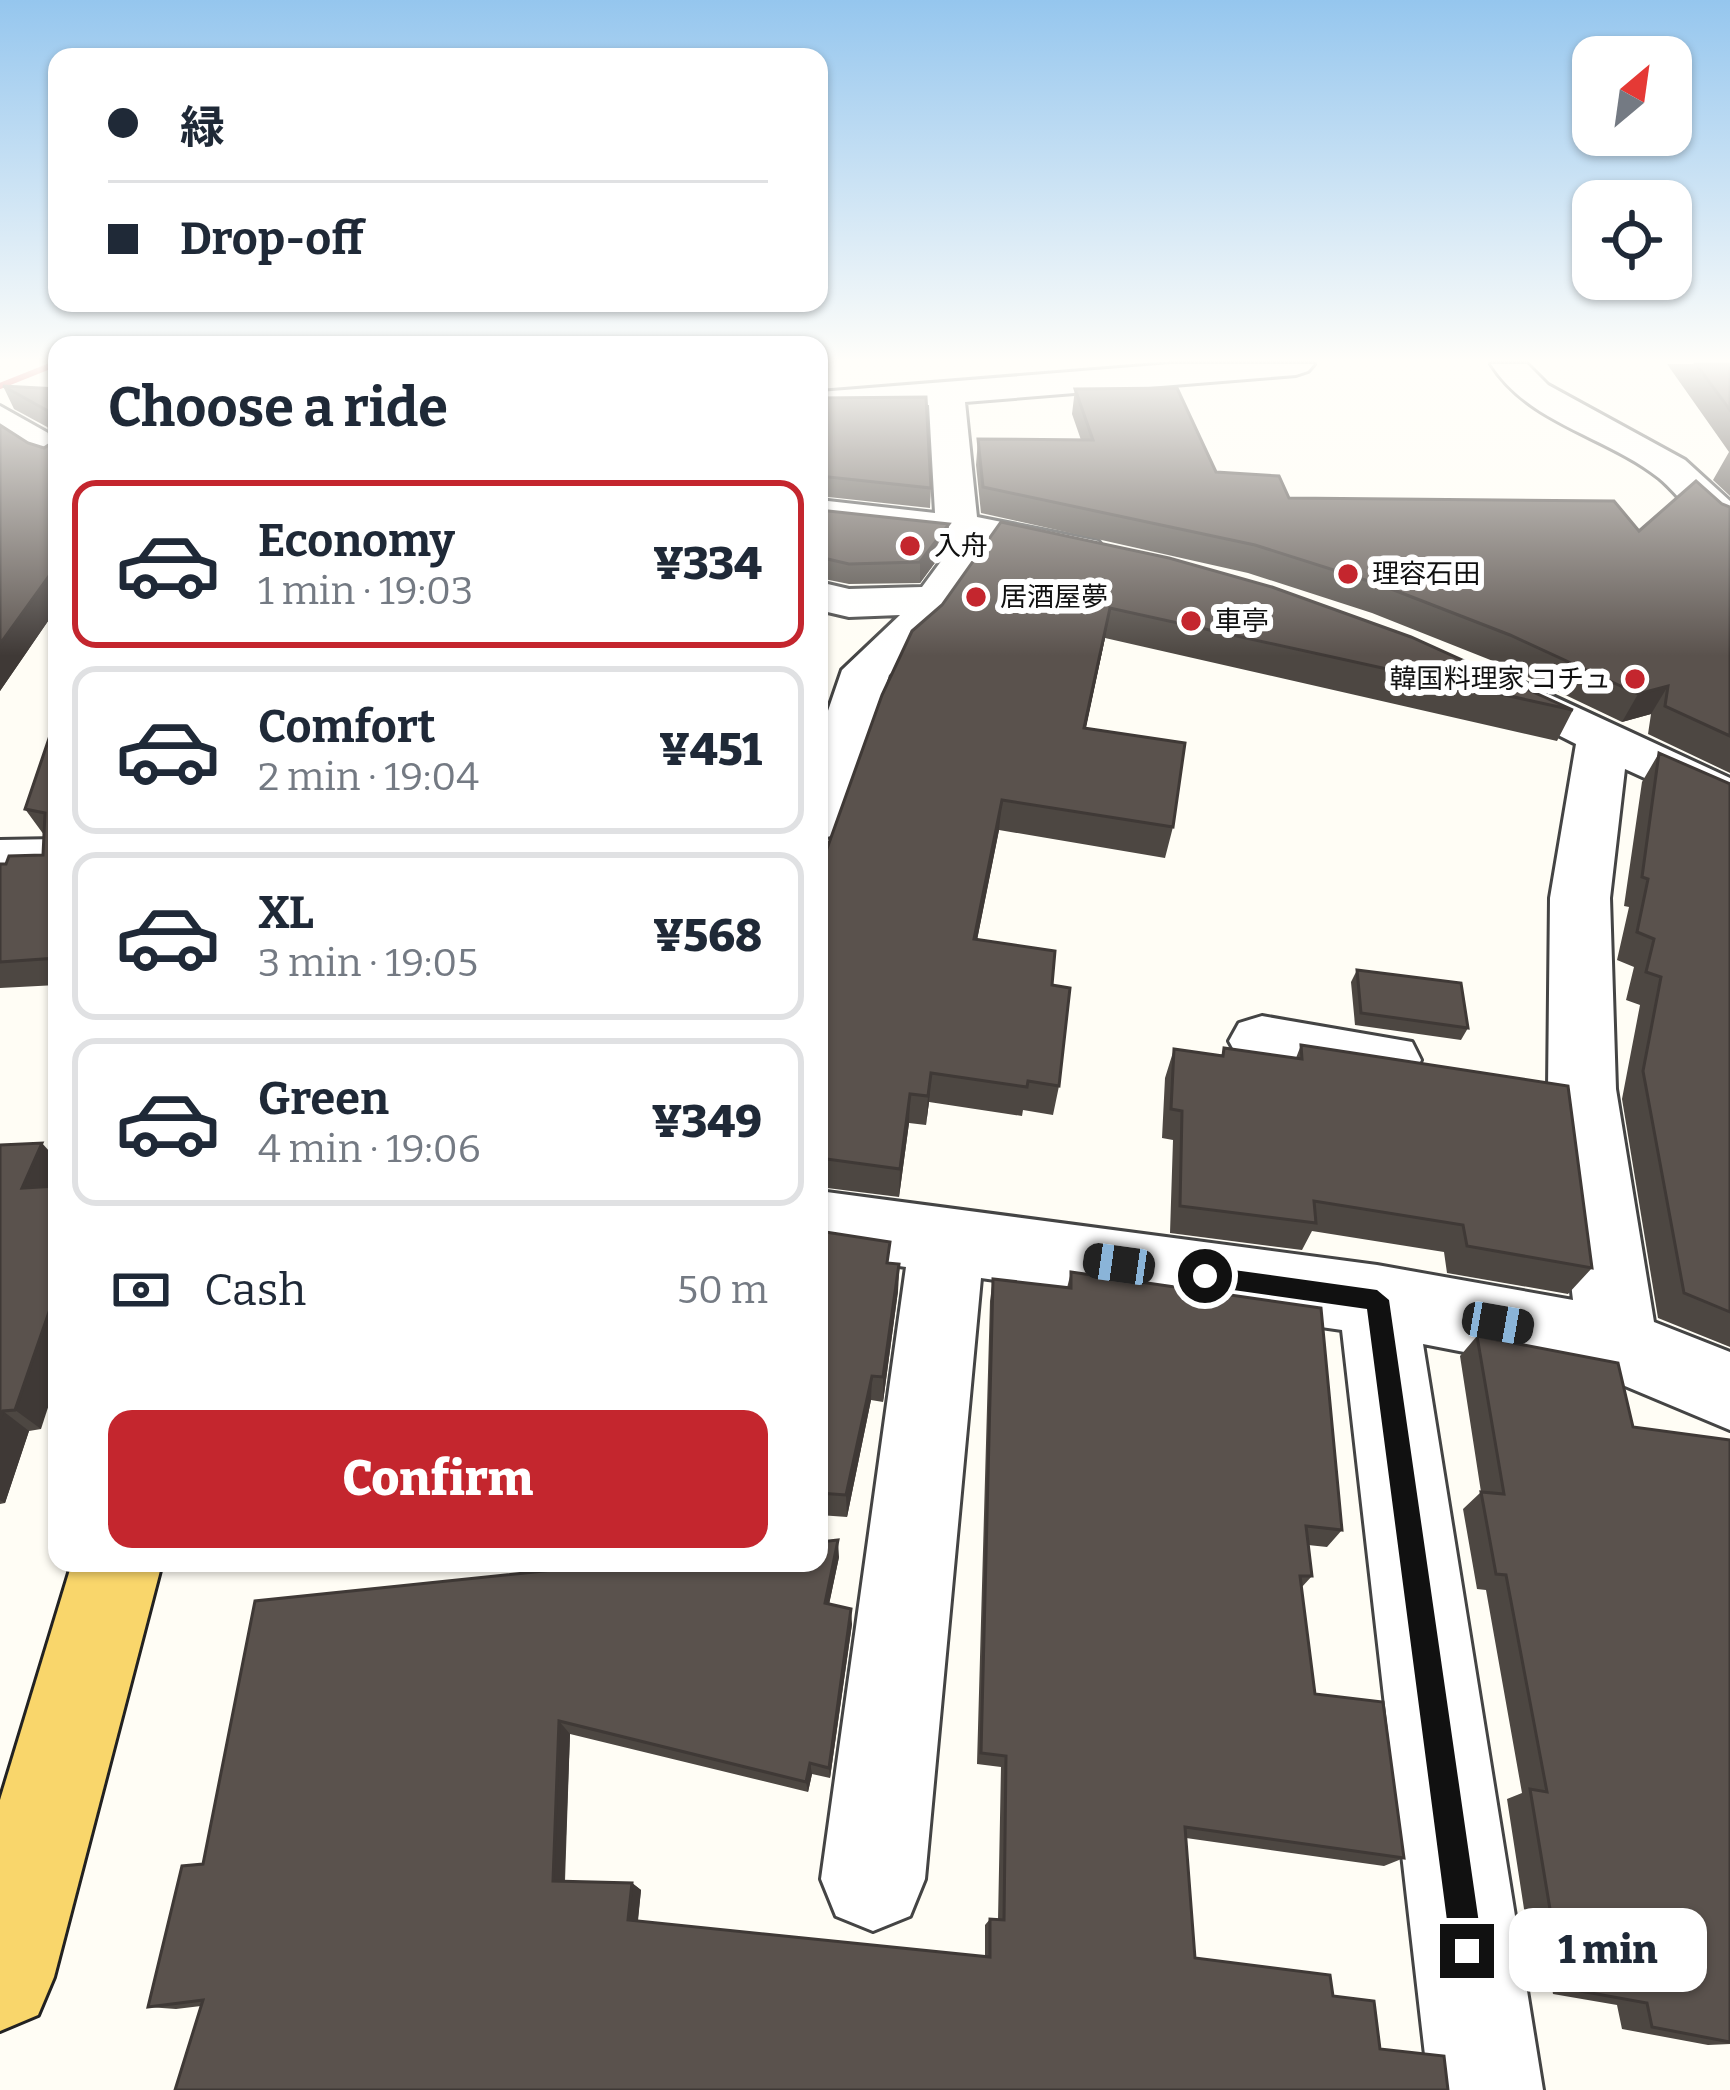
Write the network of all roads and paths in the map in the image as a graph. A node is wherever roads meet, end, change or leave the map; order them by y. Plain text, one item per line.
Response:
1 (959, 462) edge
2 (1659, 462) edge
3 (1671, 468) junction
4 (1730, 475) edge
5 (828, 514) edge
6 (1730, 524) edge
7 (971, 529) junction
8 (1119, 558) edge
9 (828, 598) edge
10 (937, 600) junction
11 (1437, 660) edge
12 (1603, 736) junction
13 (1704, 774) edge
14 (828, 792) edge
15 (1730, 800) edge
16 (48, 858) edge
17 (0, 859) edge
18 (1262, 1041) dead end
19 (1445, 1068) edge
20 (1514, 1078) edge
21 (1582, 1088) junction
22 (828, 1224) edge
23 (947, 1240) junction
24 (1377, 1300) junction
25 (1618, 1345) junction
26 (1730, 1391) edge
27 (114, 1572) edge
28 (873, 1879) dead end
29 (0, 1978) edge
30 (1486, 2090) edge

1 - 7 street
2 - 3 street
3 - 4 street
3 - 6 street
5 - 7 street
7 - 8 street
7 - 10 street
9 - 10 street
10 - 14 street
11 - 12 street
12 - 13 street
12 - 21 street
13 - 15 street
16 - 17 street
18 - 19 street
20 - 21 street
21 - 25 street
22 - 23 street
23 - 24 street
23 - 28 street
24 - 25 street
24 - 30 street
25 - 26 street
27 - 29 main road

